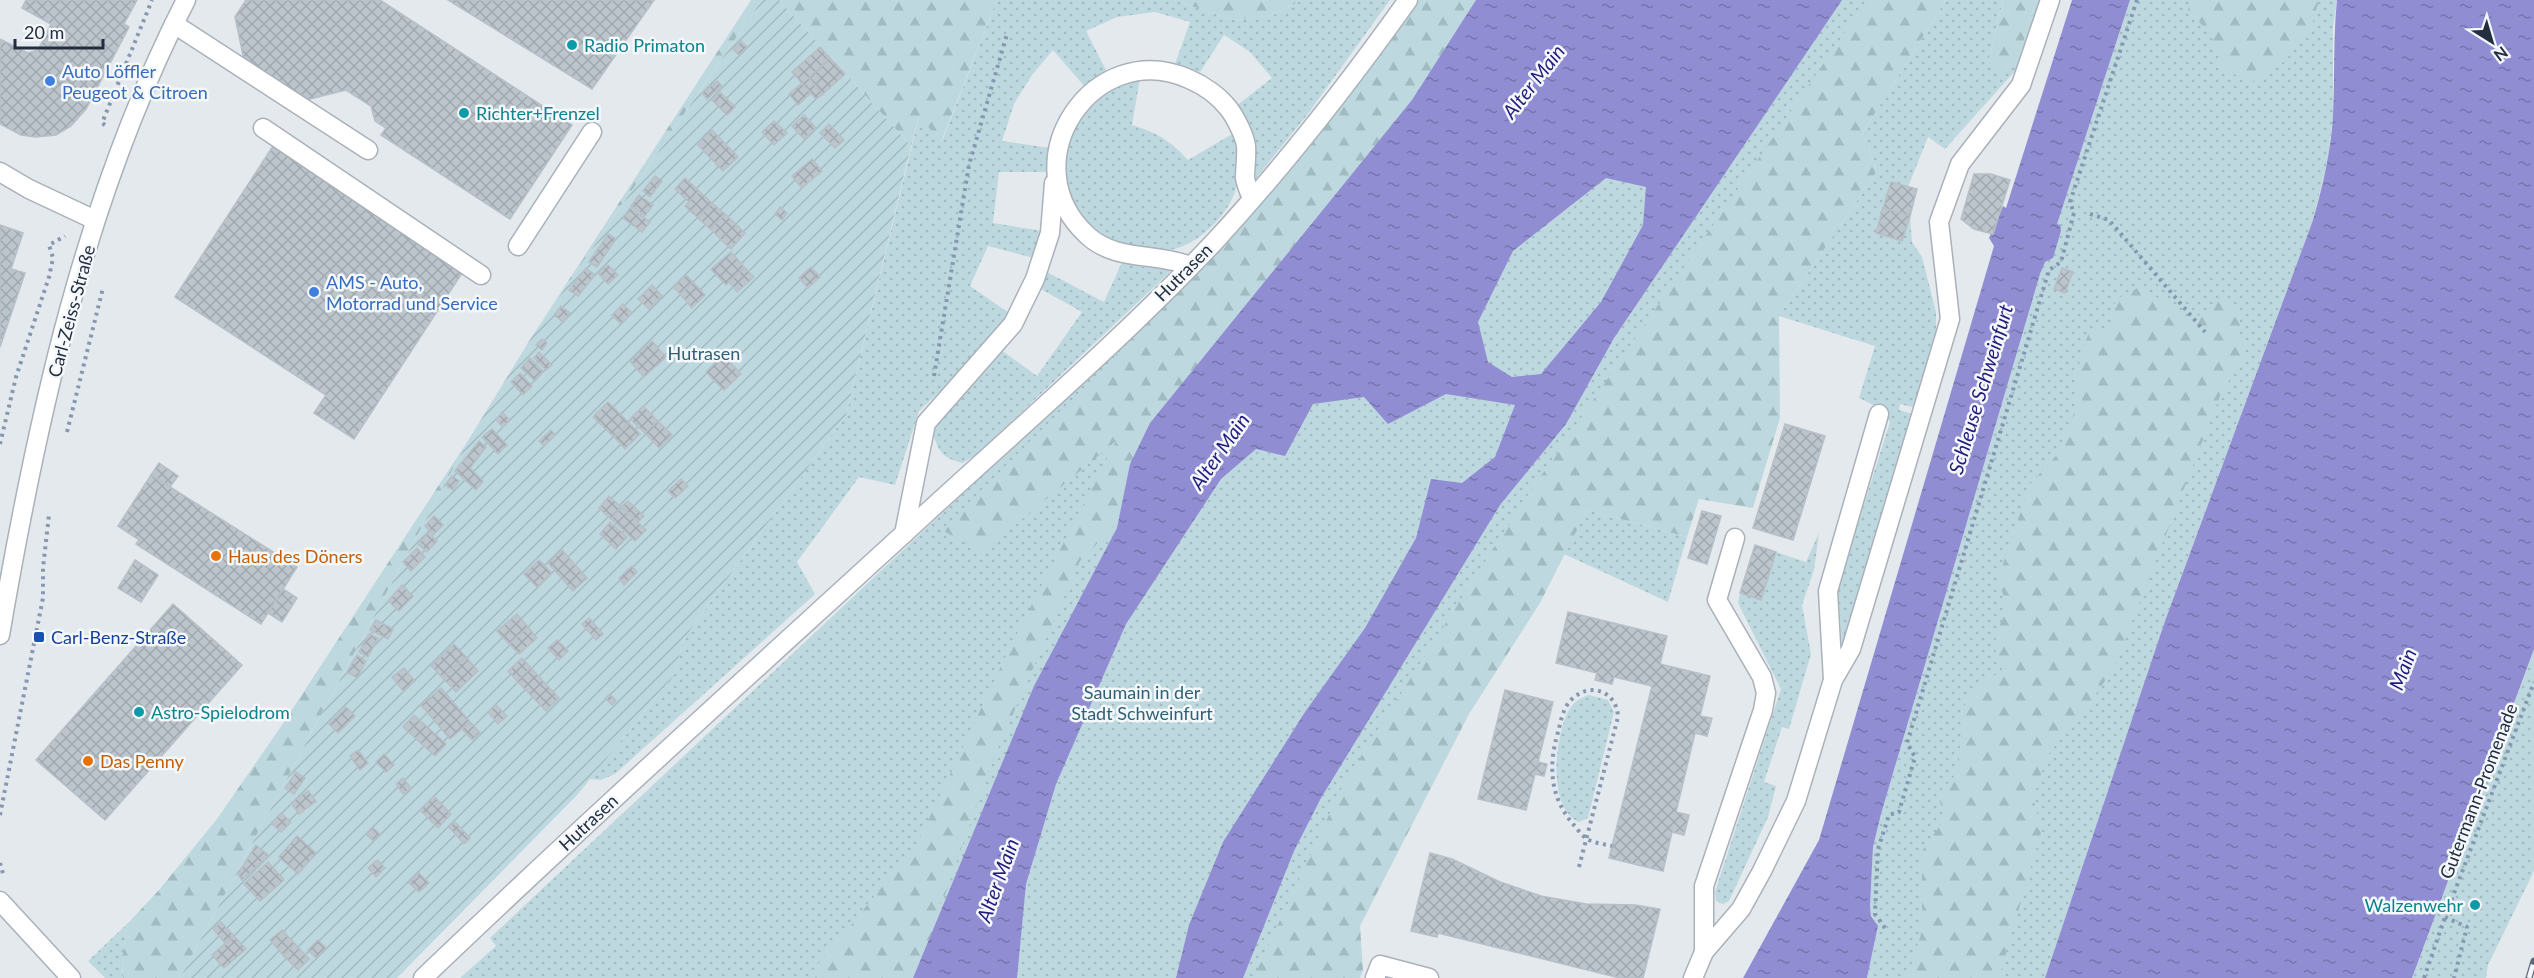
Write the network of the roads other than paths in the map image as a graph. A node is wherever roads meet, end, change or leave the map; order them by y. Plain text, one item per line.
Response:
1 (186, 0) edge
2 (1408, 0) edge
3 (2050, 0) edge
4 (174, 24) junction
5 (263, 128) dead end
6 (592, 132) dead end
7 (368, 150) dead end
8 (0, 172) edge
9 (1055, 176) junction
10 (1252, 200) junction
11 (95, 220) junction
12 (518, 246) dead end
13 (1190, 266) junction
14 (481, 275) dead end
15 (1879, 414) dead end
16 (904, 534) junction
17 (1735, 538) dead end
18 (0, 635) edge
19 (1833, 680) junction
20 (0, 901) edge
21 (1704, 952) junction
22 (71, 978) edge
23 (423, 978) edge
24 (1375, 978) edge
25 (1429, 978) edge
26 (1693, 978) edge

1 - 4 street, Carl-Zeiss-Straße
2 - 10 street, Hutrasen
3 - 19 street
4 - 7 street
4 - 11 street, Carl-Zeiss-Straße
5 - 14 street
6 - 12 street
8 - 11 street
9 - 10 street
9 - 13 street
9 - 16 street
10 - 13 street, Hutrasen
11 - 18 street, Carl-Zeiss-Straße
13 - 16 street, Hutrasen
15 - 19 street
16 - 23 street, Hutrasen
17 - 21 street
19 - 21 street
20 - 22 street
21 - 26 street
24 - 25 street

